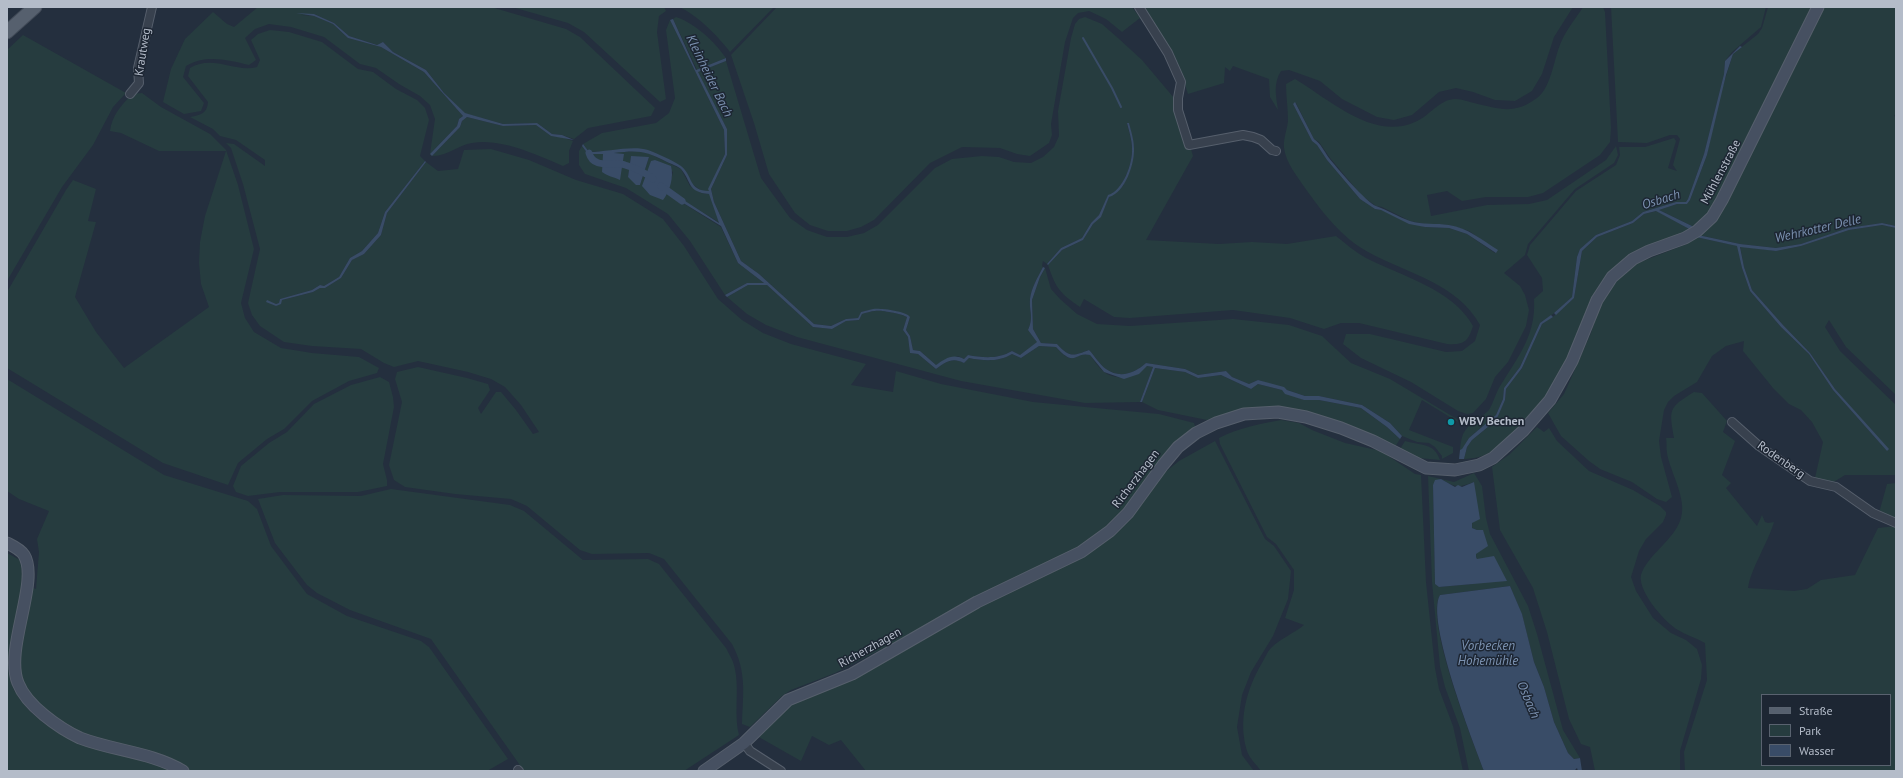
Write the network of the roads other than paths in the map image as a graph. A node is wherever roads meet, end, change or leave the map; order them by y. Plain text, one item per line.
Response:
1 (35, 7) edge
2 (152, 7) edge
3 (1139, 7) edge
4 (1818, 7) edge
5 (7, 32) edge
6 (130, 94) dead end
7 (1276, 151) dead end
8 (1544, 408) joint
9 (1732, 422) dead end
10 (1896, 523) edge
11 (7, 543) edge
12 (744, 743) junction
13 (183, 771) edge
14 (704, 771) edge
15 (781, 771) edge

1 - 5 main road
2 - 6 street, Krautweg
3 - 7 street
4 - 8 street, Mühlenstraße
8 - 12 street, Richerzhagen
9 - 10 street, Rodenberg
11 - 13 street
12 - 14 street, Richerzhagen
12 - 15 street

